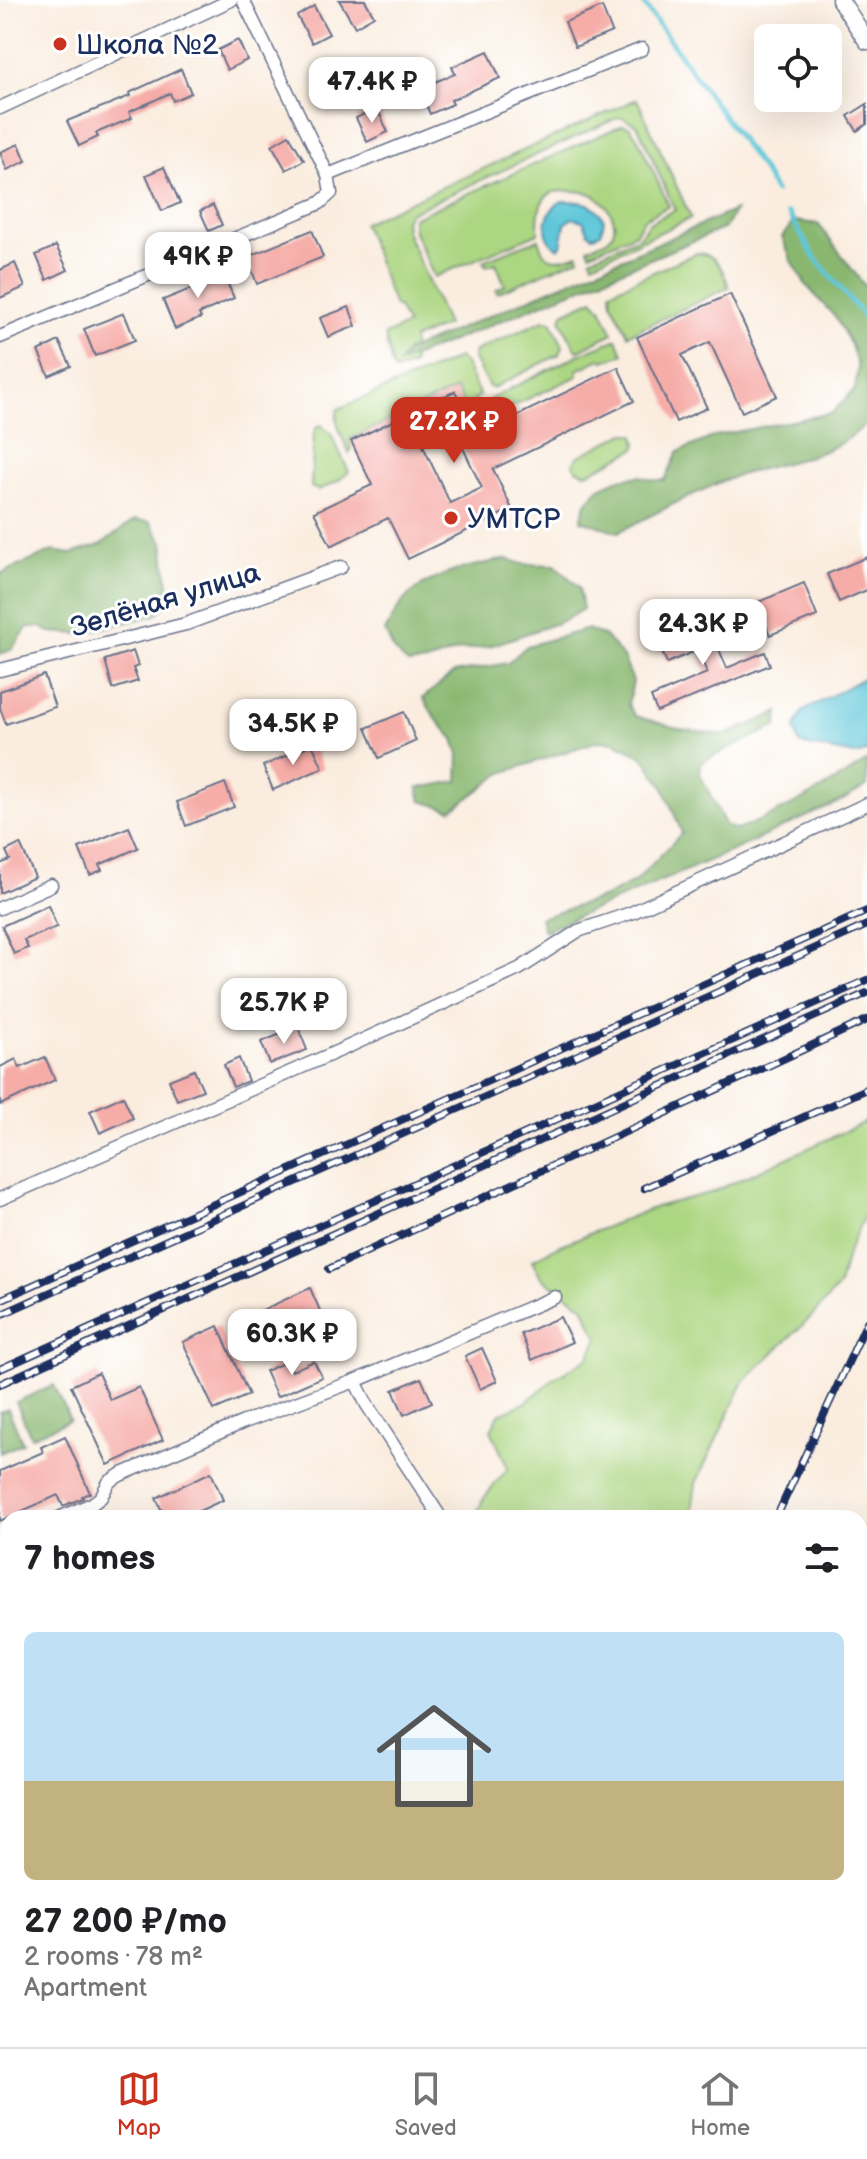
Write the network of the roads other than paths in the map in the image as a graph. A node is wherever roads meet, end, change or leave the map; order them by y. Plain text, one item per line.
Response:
1 (231, 0) edge
2 (243, 0) edge
3 (847, 2) edge
4 (867, 41) edge
5 (642, 49) dead end
6 (0, 108) edge
7 (328, 175) junction
8 (0, 337) edge
9 (341, 567) dead end
10 (0, 670) edge
11 (867, 804) edge
12 (51, 885) dead end
13 (0, 908) edge
14 (0, 1199) edge
15 (555, 1297) dead end
16 (355, 1381) junction
17 (78, 1510) edge
18 (436, 1510) edge

1 - 6 street
2 - 7 street
3 - 4 street
5 - 7 street
7 - 8 street
9 - 10 street, Зелёная улица
11 - 14 street
12 - 13 street
15 - 16 street
16 - 17 street
16 - 18 street

